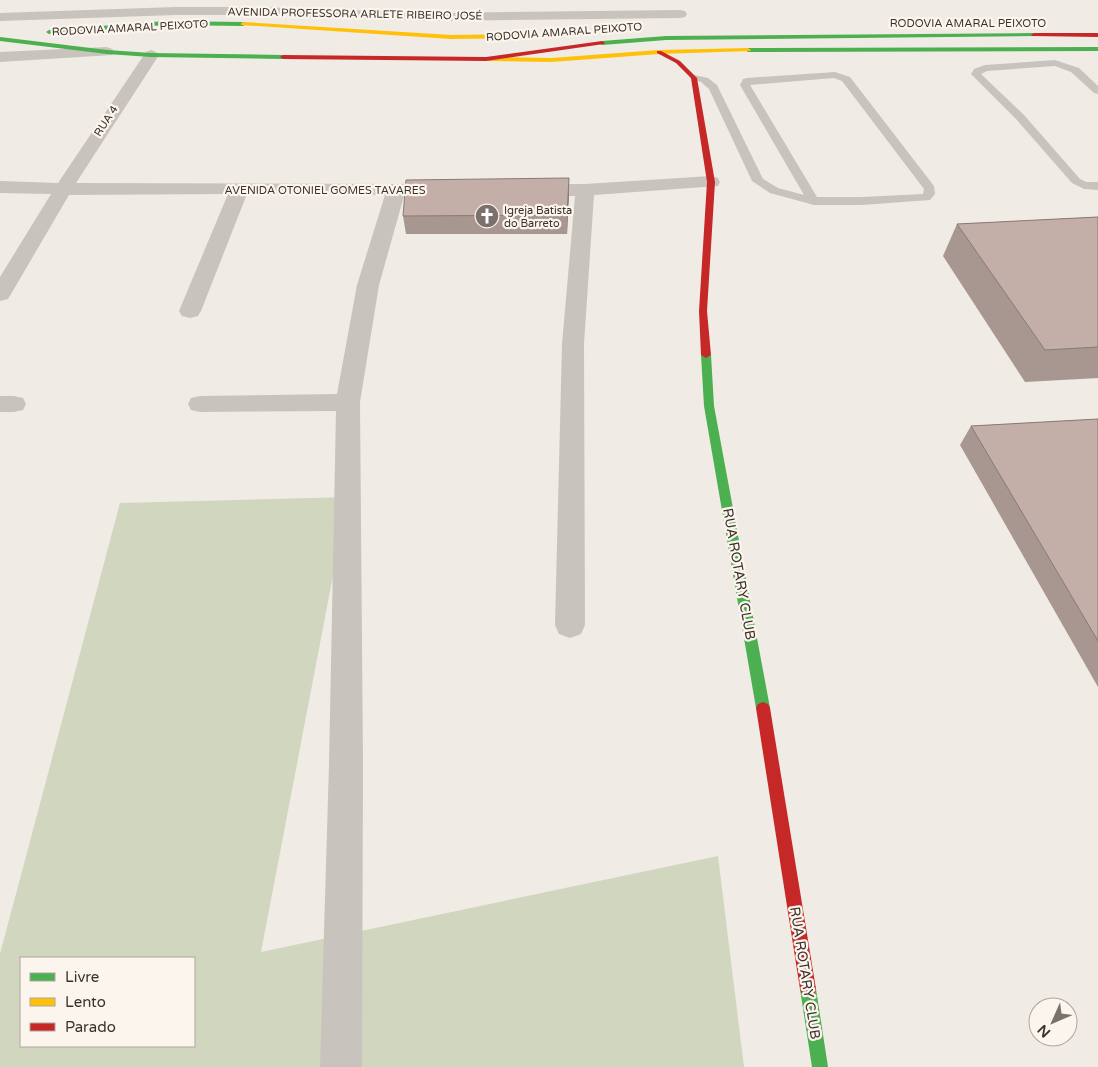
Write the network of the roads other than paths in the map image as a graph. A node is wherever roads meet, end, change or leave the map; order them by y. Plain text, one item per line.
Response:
1 (181, 6) edge
2 (679, 13) edge
3 (0, 17) edge
4 (163, 24) junction
5 (247, 24) junction
6 (648, 26) dead end
7 (0, 33) edge
8 (1098, 35) edge
9 (547, 36) dead end
10 (0, 40) edge
11 (1093, 49) edge
12 (722, 50) junction
13 (107, 52) junction
14 (658, 52) junction
15 (151, 55) junction
16 (227, 56) junction
17 (1098, 56) edge
18 (0, 57) edge
19 (486, 59) junction
20 (694, 78) junction
21 (1098, 91) edge
22 (711, 182) junction
23 (0, 186) edge
24 (1098, 186) edge
25 (63, 189) junction
26 (239, 190) junction
27 (396, 190) junction
28 (426, 190) edge
29 (515, 190) edge
30 (585, 190) junction
31 (814, 201) junction
32 (0, 294) edge
33 (190, 311) dead end
34 (348, 402) junction
35 (200, 404) dead end
36 (570, 625) dead end
37 (341, 1067) edge
38 (820, 1067) edge

1 - 2 street, AVENIDA PROFESSORA ARLETE RIBEIRO JOSÉ
1 - 3 street, AVENIDA PROFESSORA ARLETE RIBEIRO JOSÉ
1 - 4 street
2 - 6 main road, RODOVIA AMARAL PEIXOTO
4 - 5 main road, RODOVIA AMARAL PEIXOTO
4 - 7 main road, RODOVIA AMARAL PEIXOTO
5 - 9 main road, RODOVIA AMARAL PEIXOTO
5 - 16 main road
8 - 19 main road, RODOVIA AMARAL PEIXOTO
10 - 13 main road, RODOVIA AMARAL PEIXOTO
11 - 12 main road, RODOVIA AMARAL PEIXOTO
11 - 17 main road
12 - 14 main road, RODOVIA AMARAL PEIXOTO
12 - 20 main road
13 - 15 main road, RODOVIA AMARAL PEIXOTO
13 - 18 street
14 - 19 main road, RODOVIA AMARAL PEIXOTO
14 - 20 main road
15 - 16 main road, RODOVIA AMARAL PEIXOTO
15 - 25 street, RUA 4
16 - 19 main road, RODOVIA AMARAL PEIXOTO
20 - 22 main road, RUA ROTARY CLUB
20 - 31 lane
21 - 24 lane
22 - 30 street
22 - 38 main road, RUA ROTARY CLUB
23 - 25 street, AVENIDA OTONIEL GOMES TAVARES
25 - 26 street, AVENIDA OTONIEL GOMES TAVARES
25 - 32 street, RUA 4
26 - 27 street, AVENIDA OTONIEL GOMES TAVARES
26 - 33 street
27 - 28 street, AVENIDA OTONIEL GOMES TAVARES
27 - 34 street
29 - 30 street
30 - 36 street
31 - 31 lane
34 - 35 street
34 - 37 street

